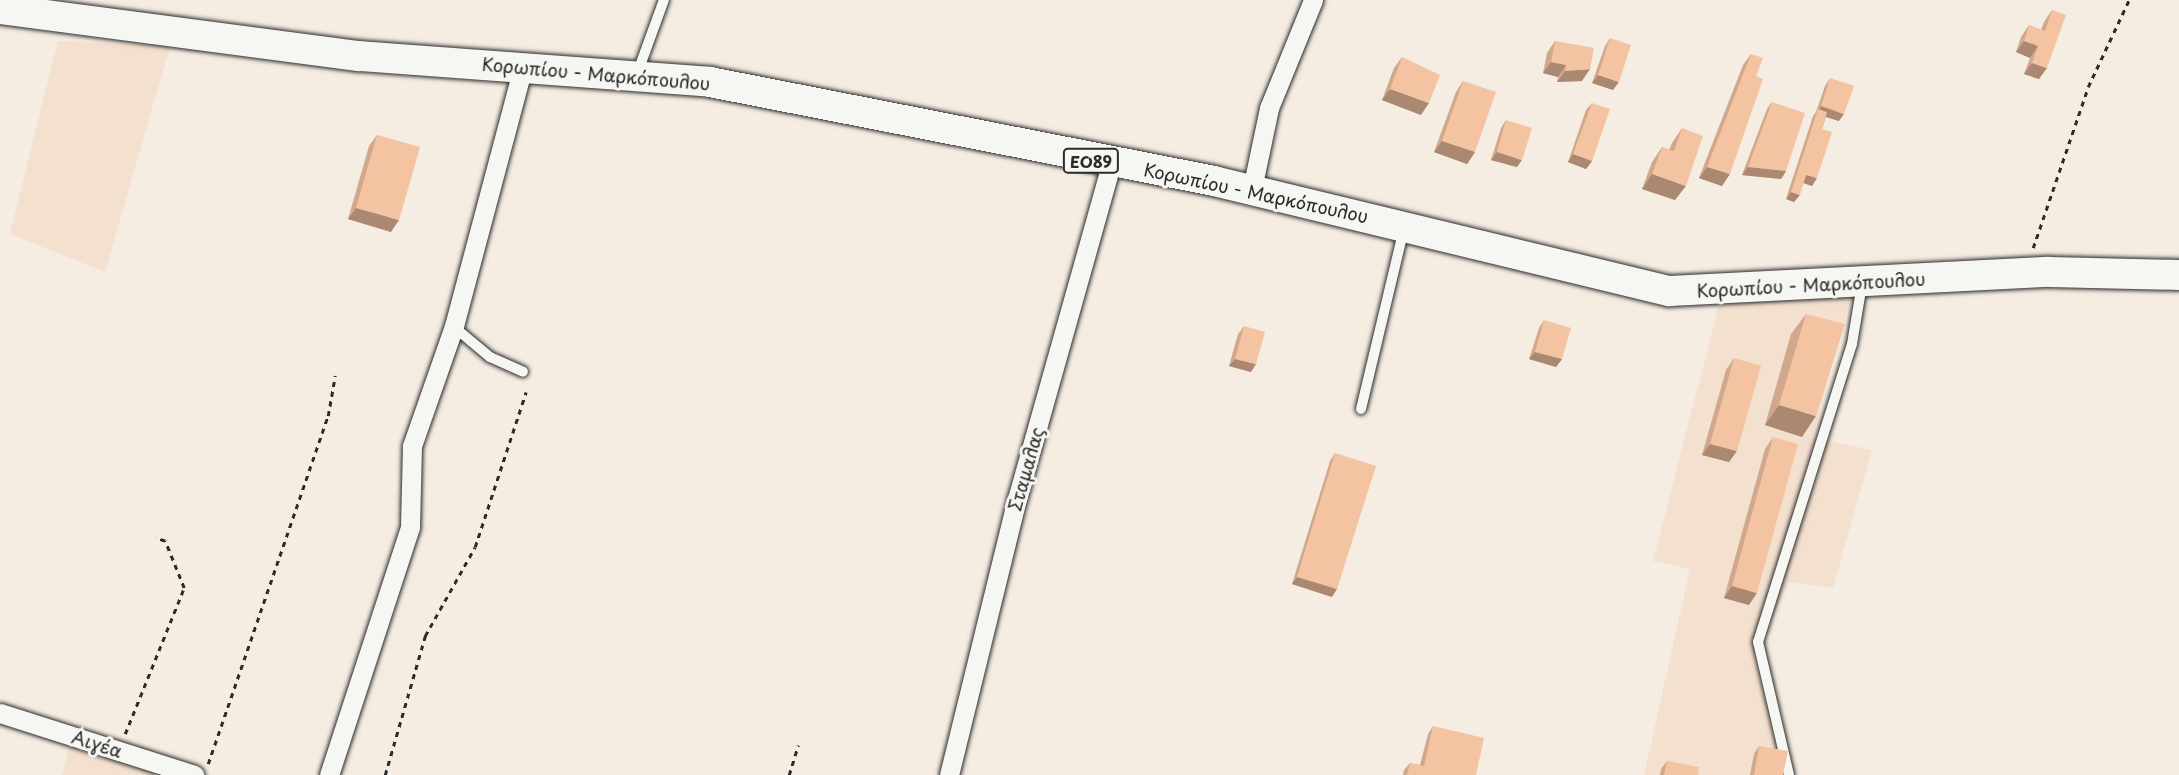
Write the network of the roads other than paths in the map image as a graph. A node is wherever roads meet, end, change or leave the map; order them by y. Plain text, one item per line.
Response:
1 (664, 0) edge
2 (1313, 0) edge
3 (0, 9) edge
4 (523, 67) junction
5 (637, 74) junction
6 (1111, 164) junction
7 (1252, 190) junction
8 (1405, 226) junction
9 (2179, 275) edge
10 (1862, 284) junction
11 (454, 326) junction
12 (523, 372) dead end
13 (1361, 409) dead end
14 (0, 713) edge
15 (194, 775) edge
16 (329, 775) edge
17 (949, 775) edge
18 (1789, 775) edge

1 - 5 lane
2 - 7 street
3 - 4 main road, Κορωπίου - Μαρκόπουλου / ΕΟ89
4 - 5 main road, Κορωπίου - Μαρκόπουλου / ΕΟ89
4 - 11 street
5 - 6 main road, Κορωπίου - Μαρκόπουλου / ΕΟ89
6 - 7 main road, Κορωπίου - Μαρκόπουλου / ΕΟ89
6 - 17 street, Σταμαλας
7 - 8 main road, Κορωπίου - Μαρκόπουλου / ΕΟ89
8 - 10 main road, Κορωπίου - Μαρκόπουλου / ΕΟ89
8 - 13 lane
9 - 10 main road, Κορωπίου - Μαρκόπουλου / ΕΟ89
10 - 18 lane
11 - 12 lane
11 - 16 street
14 - 15 street, Αιγέα

